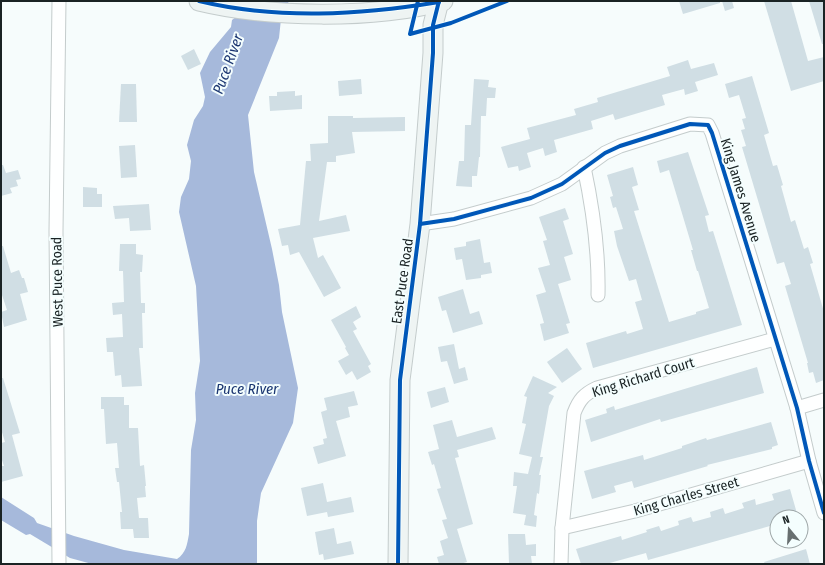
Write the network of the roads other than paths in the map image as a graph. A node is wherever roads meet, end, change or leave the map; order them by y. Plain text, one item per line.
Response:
1 (59, 1) edge
2 (199, 1) edge
3 (441, 1) edge
4 (584, 167) junction
5 (420, 224) junction
6 (598, 295) dead end
7 (776, 339) junction
8 (824, 400) edge
9 (797, 408) junction
10 (809, 461) junction
11 (824, 513) edge
12 (562, 528) junction
13 (59, 564) edge
14 (398, 564) edge
15 (561, 564) edge

1 - 13 street, West Puce Road
2 - 3 main road
3 - 5 main road, East Puce Road
4 - 5 street, King James Avenue
4 - 6 street
4 - 7 street, King James Avenue
5 - 14 main road, East Puce Road
7 - 9 street, King James Avenue
7 - 12 street, King Richard Court
8 - 9 street
9 - 10 street, King James Avenue
10 - 11 street, King James Avenue
10 - 12 street, King Charles Street
12 - 15 street, King Richard Court

